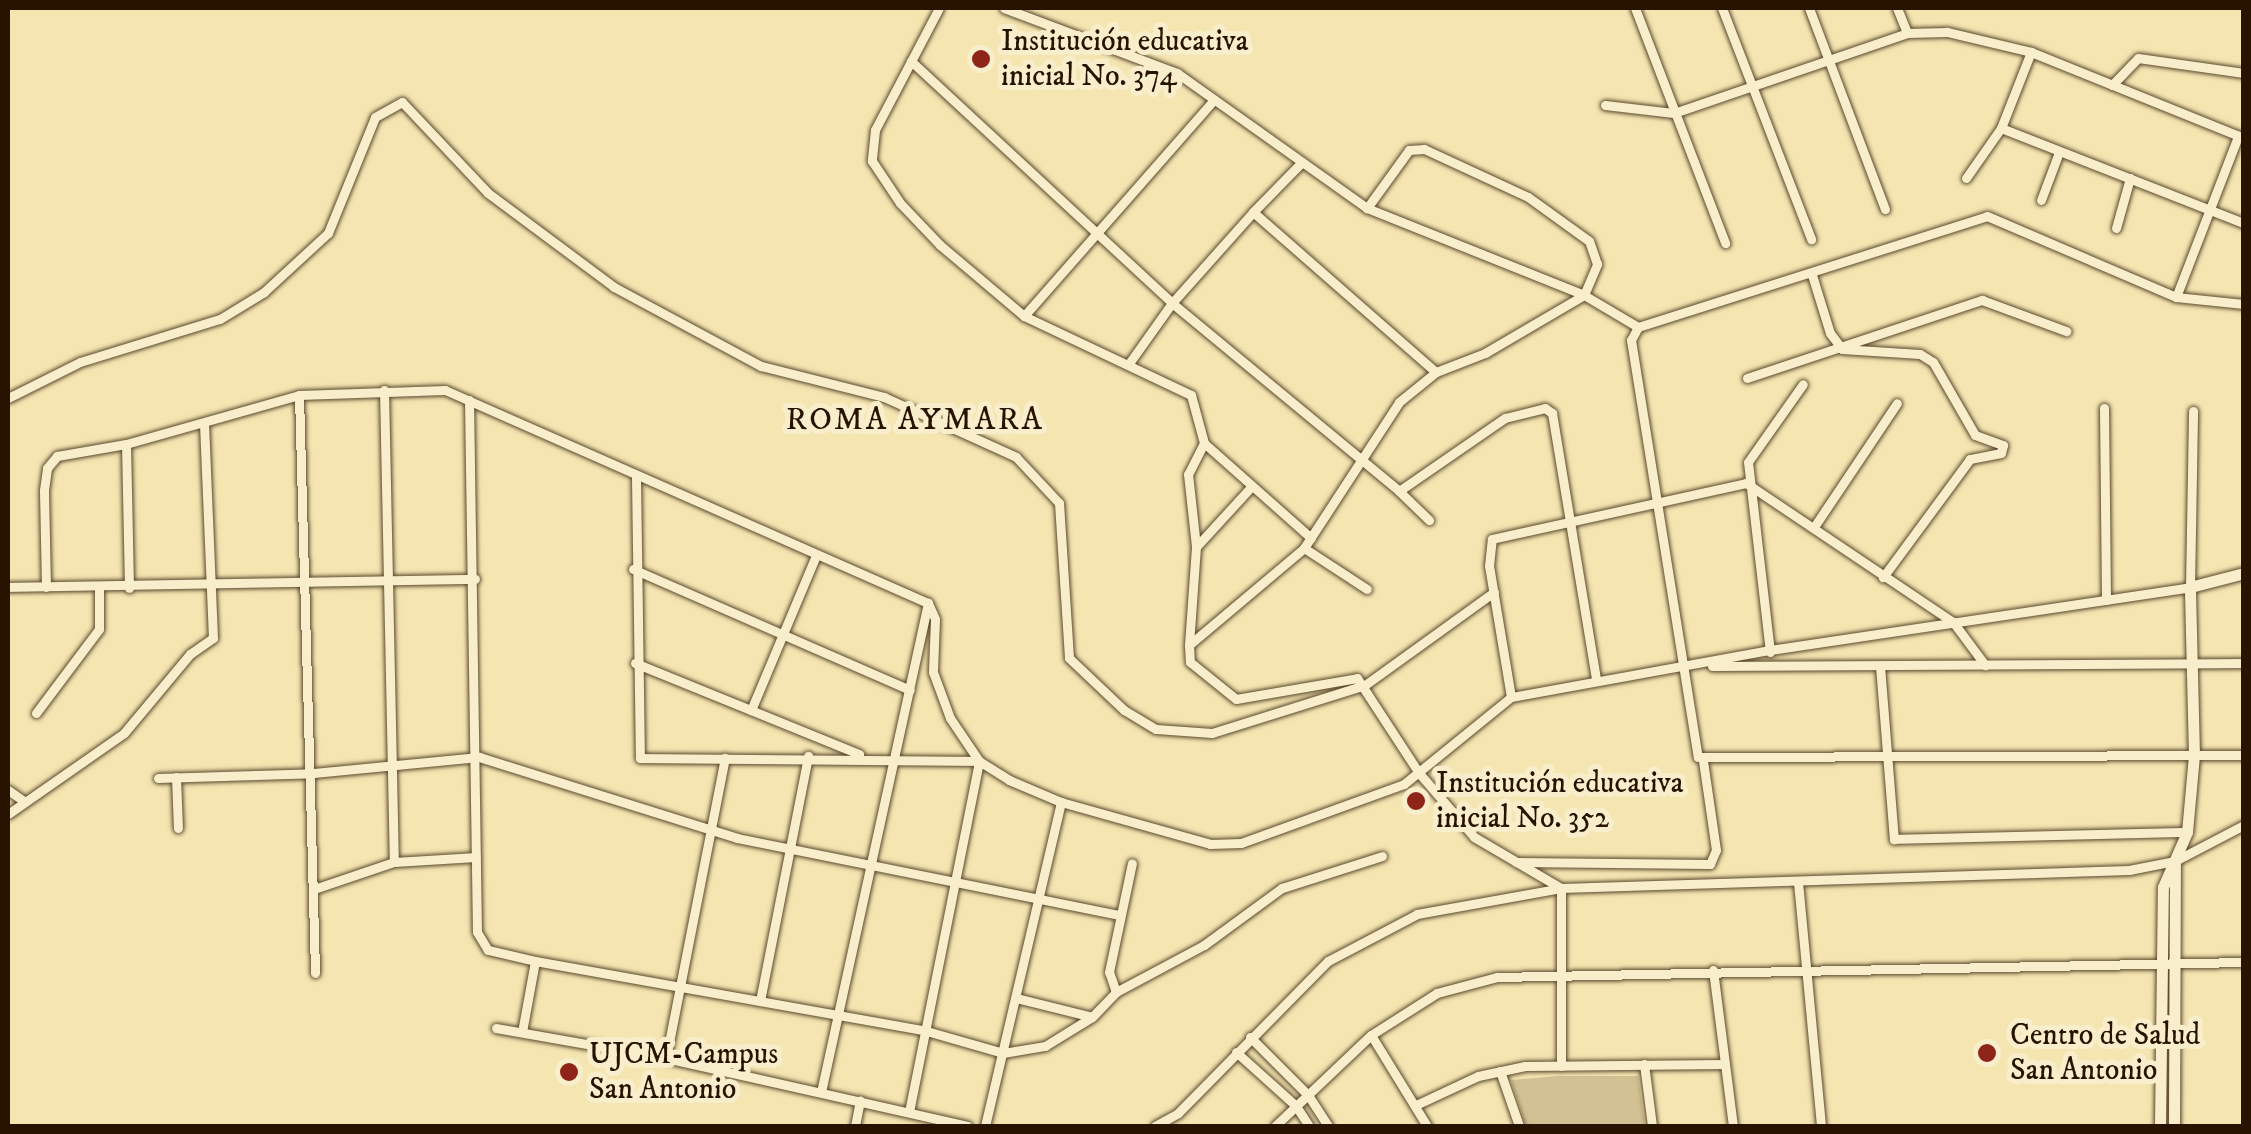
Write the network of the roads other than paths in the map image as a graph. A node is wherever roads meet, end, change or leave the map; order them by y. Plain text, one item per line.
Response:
1 (939, 8) edge
2 (1004, 8) edge
3 (1635, 8) edge
4 (1722, 8) edge
5 (1808, 8) edge
6 (1897, 8) edge
7 (1907, 33) junction
8 (2032, 52) junction
9 (1828, 60) junction
10 (911, 61) junction
11 (2244, 72) edge
12 (2112, 85) junction
13 (1752, 89) junction
14 (1214, 100) junction
15 (1606, 105) dead end
16 (1674, 113) junction
17 (2001, 128) junction
18 (2241, 137) edge
19 (2059, 152) junction
20 (1302, 162) junction
21 (1966, 178) dead end
22 (2130, 178) junction
23 (2042, 200) dead end
24 (1367, 208) junction
25 (2207, 208) junction
26 (1885, 209) dead end
27 (1254, 212) junction
28 (2244, 223) edge
29 (2116, 228) dead end
30 (1096, 229) junction
31 (1811, 240) dead end
32 (1725, 243) dead end
33 (1812, 275) junction
34 (1584, 295) junction
35 (2176, 297) junction
36 (1172, 303) junction
37 (2244, 304) edge
38 (1024, 316) junction
39 (1638, 326) junction
40 (2066, 331) dead end
41 (1842, 349) junction
42 (1130, 362) junction
43 (1436, 372) junction
44 (1746, 378) dead end
45 (1804, 384) dead end
46 (384, 390) junction
47 (299, 395) junction
48 (8, 398) edge
49 (469, 400) junction
50 (1897, 403) dead end
51 (2104, 408) dead end
52 (2193, 411) dead end
53 (204, 423) junction
54 (1204, 443) junction
55 (126, 444) junction
56 (1362, 462) junction
57 (636, 476) junction
58 (1746, 484) junction
59 (1251, 486) junction
60 (1399, 491) junction
61 (1659, 507) junction
62 (1429, 520) dead end
63 (1570, 526) junction
64 (1814, 527) junction
65 (1311, 538) junction
66 (1196, 547) junction
67 (1304, 548) junction
68 (816, 555) junction
69 (633, 570) junction
70 (2244, 572) edge
71 (1883, 577) junction
72 (476, 579) junction
73 (389, 580) junction
74 (304, 582) junction
75 (215, 584) junction
76 (8, 587) edge
77 (46, 587) junction
78 (2190, 587) junction
79 (128, 588) junction
80 (1368, 589) dead end
81 (99, 590) junction
82 (1494, 592) junction
83 (2106, 600) junction
84 (928, 604) junction
85 (1954, 622) junction
86 (783, 633) junction
87 (1189, 645) junction
88 (1770, 650) junction
89 (2193, 662) junction
90 (634, 663) junction
91 (2244, 663) edge
92 (1772, 665) junction
93 (1684, 666) junction
94 (1880, 666) junction
95 (1985, 666) junction
96 (1596, 680) junction
97 (1365, 685) junction
98 (910, 690) junction
99 (1510, 697) junction
100 (751, 710) junction
101 (36, 713) dead end
102 (2194, 755) junction
103 (2244, 755) edge
104 (808, 756) junction
105 (478, 757) junction
106 (865, 757) junction
107 (724, 758) junction
108 (896, 758) junction
109 (1884, 759) junction
110 (395, 761) junction
111 (979, 761) junction
112 (1703, 761) junction
113 (313, 773) junction
114 (1419, 773) junction
115 (176, 777) junction
116 (158, 778) dead end
117 (8, 790) edge
118 (24, 802) junction
119 (1061, 802) junction
120 (8, 814) edge
121 (2244, 825) edge
122 (178, 828) dead end
123 (709, 830) junction
124 (2187, 832) junction
125 (792, 851) junction
126 (1382, 856) dead end
127 (476, 857) junction
128 (2175, 861) junction
129 (394, 862) junction
130 (1509, 862) junction
131 (1132, 863) dead end
132 (875, 869) junction
133 (1798, 882) junction
134 (957, 885) junction
135 (317, 888) junction
136 (1561, 888) junction
137 (1040, 902) junction
138 (1120, 916) junction
139 (535, 960) junction
140 (2244, 962) edge
141 (2160, 966) junction
142 (2174, 966) junction
143 (1808, 969) junction
144 (1713, 970) junction
145 (1562, 971) junction
146 (314, 973) dead end
147 (678, 983) junction
148 (1116, 992) junction
149 (1016, 998) junction
150 (760, 1001) junction
151 (839, 1016) junction
152 (1092, 1017) junction
153 (496, 1028) dead end
154 (924, 1030) junction
155 (522, 1032) junction
156 (1371, 1034) junction
157 (1250, 1037) junction
158 (1003, 1052) junction
159 (1236, 1052) junction
160 (666, 1058) junction
161 (1644, 1064) junction
162 (1725, 1064) junction
163 (1561, 1066) junction
164 (1500, 1072) junction
165 (821, 1092) junction
166 (1308, 1095) junction
167 (860, 1100) junction
168 (1418, 1104) junction
169 (1296, 1106) junction
170 (909, 1112) junction
171 (854, 1126) edge
172 (967, 1126) edge
173 (985, 1126) edge
174 (1155, 1126) edge
175 (1275, 1126) edge
176 (1309, 1126) edge
177 (1328, 1126) edge
178 (1427, 1126) edge
179 (1519, 1126) edge
180 (1652, 1126) edge
181 (1732, 1126) edge
182 (1822, 1126) edge
183 (2160, 1126) edge
184 (2174, 1126) edge

1 - 10 street
2 - 14 street
3 - 16 street
4 - 13 street
5 - 9 street
6 - 7 street
7 - 8 street
7 - 9 street
8 - 12 street
8 - 17 street
9 - 13 street
9 - 26 street
10 - 30 street
10 - 38 street
11 - 12 street
12 - 18 street
13 - 16 street
13 - 31 street
14 - 20 street
14 - 30 street
15 - 16 street
16 - 32 street
17 - 19 street
17 - 21 street
18 - 25 street
19 - 22 street
19 - 23 street
20 - 24 street
20 - 27 street
22 - 25 street
22 - 29 street
24 - 34 street
24 - 34 street
25 - 28 street
25 - 35 street
27 - 36 street
27 - 43 street
30 - 36 street
30 - 38 street
33 - 35 street
33 - 39 street
33 - 41 street
34 - 39 street
34 - 43 street
35 - 37 street
36 - 42 street
36 - 56 street
38 - 42 street
39 - 61 street
40 - 41 street
41 - 44 street
41 - 71 street
42 - 54 street
43 - 56 street
45 - 58 street
46 - 47 street
46 - 49 street
46 - 73 street
47 - 53 street
47 - 74 street
48 - 97 street
49 - 57 street
49 - 72 street
50 - 64 street
51 - 83 street
52 - 78 street
53 - 55 street
53 - 75 street
54 - 59 street
54 - 66 street
55 - 77 street
55 - 79 street
56 - 60 street
56 - 65 street
57 - 68 street
57 - 69 street
58 - 61 street
58 - 64 street
58 - 88 street
59 - 65 street
59 - 66 street
60 - 62 street
60 - 63 street
61 - 63 street
61 - 93 street
63 - 82 street
63 - 96 street
64 - 71 street
65 - 67 street
66 - 87 street
67 - 80 street
67 - 87 street
68 - 84 street
68 - 86 street
69 - 86 street
69 - 90 street
70 - 78 street
71 - 85 street
72 - 73 street
72 - 105 street
73 - 74 street
73 - 110 street
74 - 75 street
74 - 113 street
75 - 79 street
75 - 118 street
76 - 77 street
77 - 81 street
78 - 83 street
78 - 89 street
79 - 81 street
81 - 101 street
82 - 97 street
82 - 99 street
83 - 85 street
84 - 98 street
84 - 111 street
85 - 88 street
85 - 95 street
86 - 98 street
86 - 100 street
87 - 97 street
88 - 92 street
88 - 93 street
89 - 91 street
89 - 95 street
89 - 102 street
90 - 100 street
90 - 107 street
92 - 93 street
92 - 94 street
93 - 96 street
93 - 112 street
94 - 95 street
94 - 109 street
96 - 99 street
97 - 114 street
98 - 108 street
99 - 114 street
100 - 106 street
102 - 103 street
102 - 109 street
102 - 124 street
104 - 106 street
104 - 107 street
104 - 125 street
105 - 110 street
105 - 123 street
105 - 127 street
106 - 108 street
107 - 123 street
108 - 111 street
108 - 132 street
109 - 112 street
109 - 124 street
110 - 113 street
110 - 129 street
111 - 119 street
111 - 134 street
112 - 130 street
113 - 115 street
113 - 135 street
114 - 119 street
114 - 130 street
115 - 116 street
115 - 122 street
117 - 118 street
118 - 120 street
119 - 137 street
121 - 128 street
123 - 125 street
123 - 147 street
124 - 128 street
125 - 132 street
125 - 150 street
126 - 148 street
127 - 129 street
127 - 139 street
128 - 133 street
128 - 141 street
128 - 142 street
129 - 135 street
130 - 136 street
131 - 138 street
132 - 134 street
132 - 151 street
133 - 136 street
133 - 143 street
134 - 137 street
134 - 154 street
135 - 146 street
136 - 145 street
136 - 157 street
137 - 138 street
137 - 149 street
138 - 148 street
139 - 147 street
139 - 155 street
140 - 142 street
141 - 142 street
141 - 143 street
141 - 183 street
142 - 184 street
143 - 144 street
143 - 182 street
144 - 145 street
144 - 162 street
145 - 156 street
145 - 163 street
147 - 150 street
147 - 160 street
148 - 152 street
149 - 152 street
149 - 158 street
150 - 151 street
151 - 154 street
151 - 165 street
152 - 158 street
153 - 155 street
154 - 158 street
154 - 170 street
155 - 160 street
156 - 166 street
156 - 168 street
157 - 159 street
157 - 166 street
158 - 173 street
159 - 169 street
159 - 174 street
160 - 165 street
161 - 162 street
161 - 163 street
161 - 180 street
162 - 181 street
163 - 164 street
164 - 168 street
164 - 179 street
165 - 167 street
166 - 169 street
166 - 177 street
167 - 170 street
167 - 171 street
168 - 178 street
169 - 175 street
169 - 176 street
170 - 172 street

